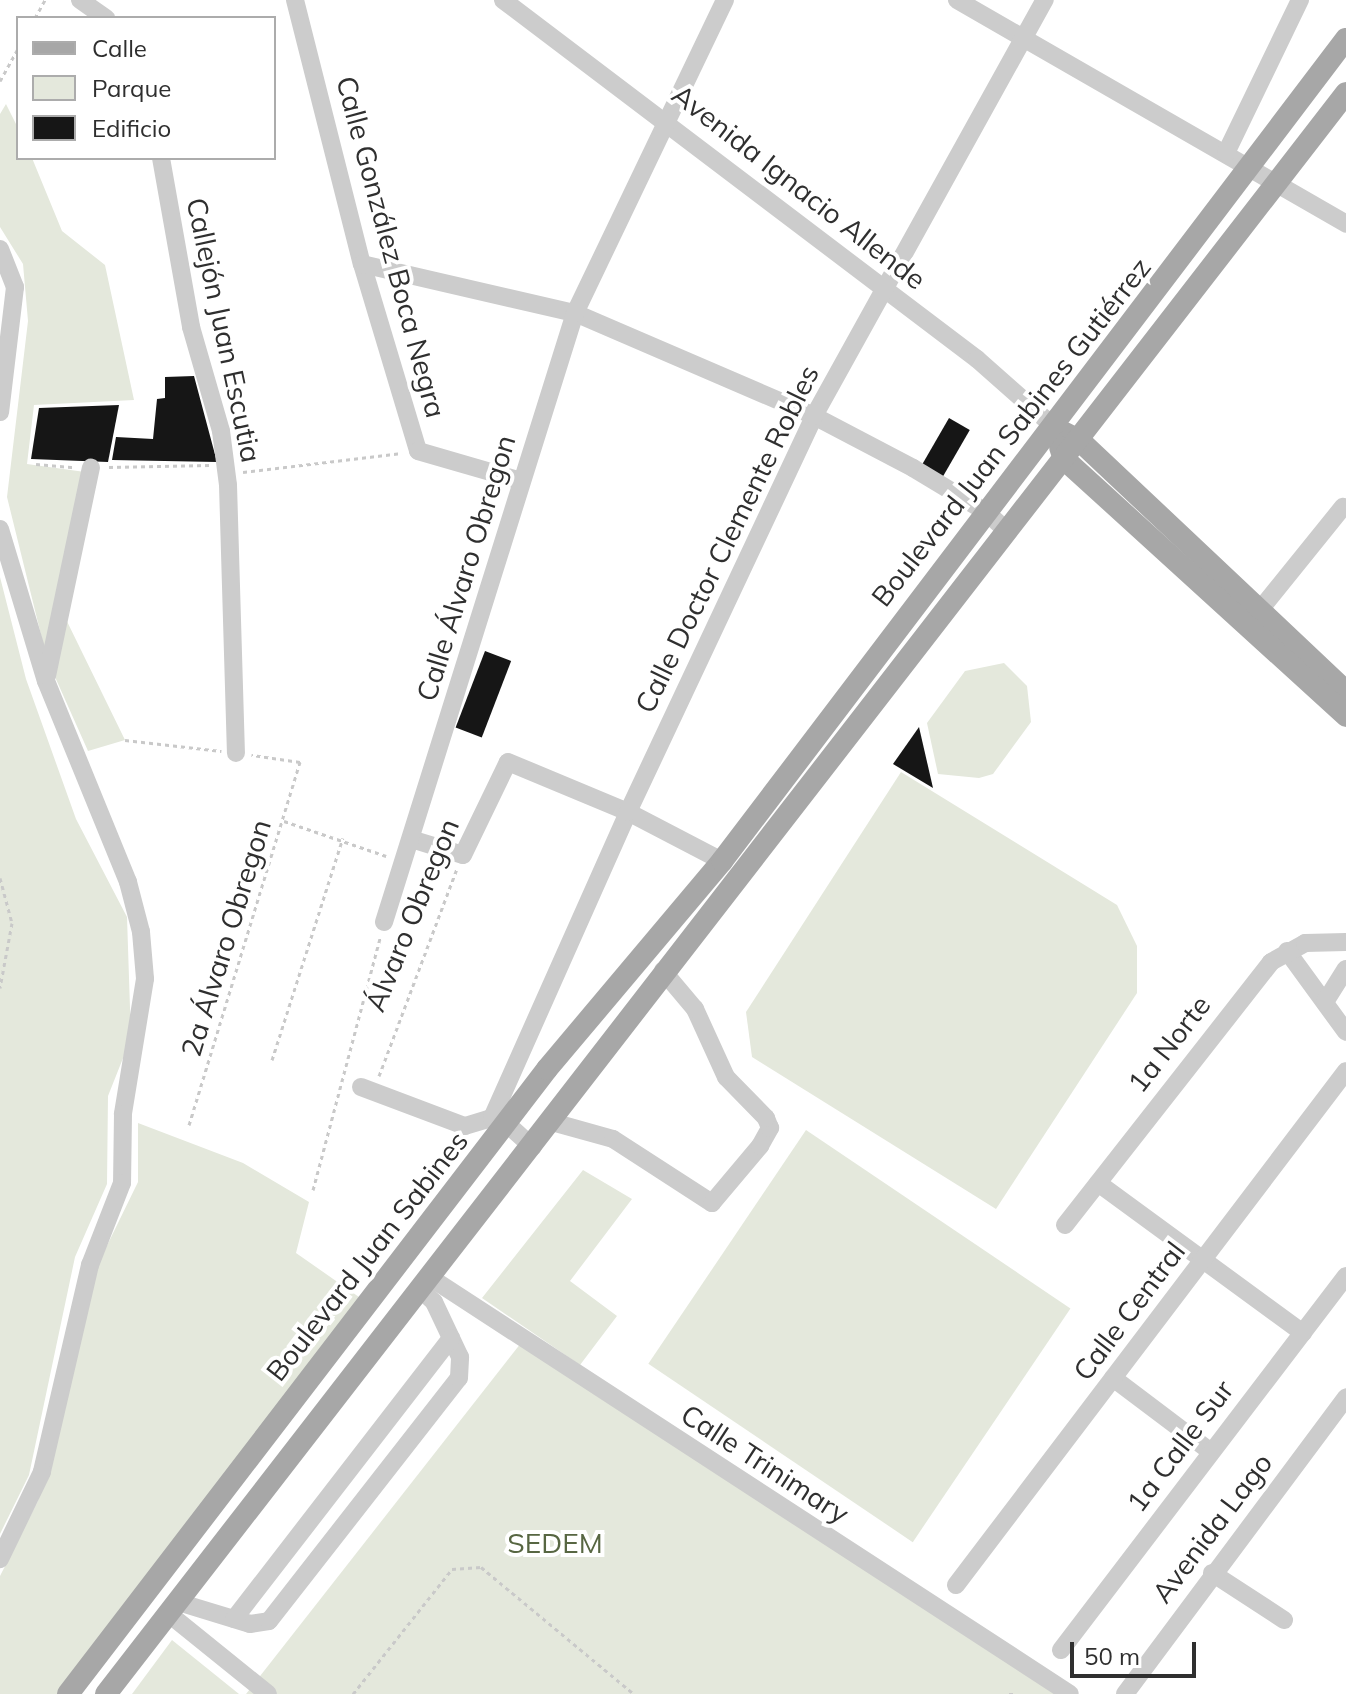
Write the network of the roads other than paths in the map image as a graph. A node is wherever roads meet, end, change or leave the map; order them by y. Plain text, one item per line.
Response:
1 (80, 0) edge
2 (295, 0) edge
3 (503, 0) edge
4 (725, 0) edge
5 (957, 0) edge
6 (1045, 0) edge
7 (1300, 0) edge
8 (103, 16) edge
9 (1346, 39) edge
10 (1025, 42) junction
11 (1346, 93) edge
12 (664, 119) junction
13 (1226, 153) junction
14 (161, 160) edge
15 (1250, 166) junction
16 (1278, 184) junction
17 (1346, 224) edge
18 (0, 249) edge
19 (362, 264) junction
20 (883, 288) junction
21 (575, 313) junction
22 (0, 412) edge
23 (814, 416) junction
24 (1054, 427) junction
25 (1079, 440) junction
26 (1064, 459) junction
27 (91, 468) road end
28 (521, 481) junction
29 (1343, 507) dead end
30 (986, 512) junction
31 (0, 529) edge
32 (1007, 531) junction
33 (1259, 611) junction
34 (46, 681) junction
35 (1346, 692) edge
36 (1346, 716) edge
37 (236, 753) road end
38 (628, 812) junction
39 (411, 839) junction
40 (722, 861) junction
41 (384, 922) road end
42 (1346, 942) edge
43 (1287, 951) junction
44 (1346, 969) edge
45 (663, 971) junction
46 (1325, 1002) junction
47 (1346, 1032) edge
48 (1346, 1071) edge
49 (367, 1089) road end
50 (499, 1121) junction
51 (552, 1122) junction
52 (533, 1147) junction
53 (1098, 1183) junction
54 (1065, 1225) dead end
55 (1203, 1260) junction
56 (1346, 1276) edge
57 (426, 1284) junction
58 (1303, 1333) junction
59 (451, 1338) junction
60 (1113, 1378) junction
61 (1346, 1397) edge
62 (1210, 1451) junction
63 (327, 1499) junction
64 (349, 1519) junction
65 (0, 1559) edge
66 (1212, 1573) junction
67 (956, 1585) dead end
68 (174, 1608) junction
69 (234, 1619) junction
70 (1284, 1620) dead end
71 (1061, 1650) dead end
72 (68, 1694) edge
73 (106, 1694) edge
74 (268, 1694) edge
75 (1070, 1694) edge
76 (1125, 1694) edge

1 - 8 street
2 - 19 street, Calle González Boca Negra
3 - 12 street, Avenida Ignacio Allende
4 - 12 street, Calle Álvaro Obregon
5 - 10 street
6 - 10 street, Calle Doctor Clemente Robles
7 - 13 street
9 - 15 main road, Boulevard Juan Sabines Gutiérrez
10 - 13 street
10 - 20 street, Calle Doctor Clemente Robles
11 - 16 main road, Boulevard Juan Sabines Gutiérrez
12 - 20 street, Avenida Ignacio Allende
12 - 21 street, Calle Álvaro Obregon
13 - 15 street
14 - 37 street, Callejón Juan Escutia
15 - 16 street
15 - 24 main road, Boulevard Juan Sabines Gutiérrez
16 - 17 street
16 - 25 main road, Boulevard Juan Sabines Gutiérrez
18 - 22 street
19 - 21 street
19 - 28 street, Calle González Boca Negra
20 - 23 street, Calle Doctor Clemente Robles
20 - 24 street, Avenida Ignacio Allende
21 - 23 street
21 - 28 street, Calle Álvaro Obregon
23 - 30 street
23 - 38 street, Calle Doctor Clemente Robles
24 - 25 main road
24 - 26 main road
24 - 30 main road, Boulevard Juan Sabines Gutiérrez
25 - 26 main road, Boulevard Juan Sabines Gutiérrez
25 - 33 main road
26 - 32 main road, Boulevard Juan Sabines Gutiérrez
26 - 36 main road
27 - 34 street
28 - 39 street, Calle Álvaro Obregon
29 - 33 street
30 - 32 street
30 - 40 main road, Boulevard Juan Sabines Gutiérrez
31 - 34 street
32 - 45 main road, Boulevard Juan Sabines Gutiérrez
33 - 35 main road
34 - 65 street
38 - 39 street, Álvaro Obregon
38 - 40 street
38 - 50 street, Calle Doctor Clemente Robles
39 - 41 street, Calle Álvaro Obregon
40 - 50 main road, Boulevard Juan Sabines
42 - 43 street
43 - 46 street
43 - 53 street, 1a Norte
44 - 46 street
45 - 51 main road
45 - 51 street
46 - 47 street
48 - 55 street, Calle Central
49 - 50 street
50 - 52 street
50 - 72 main road, Boulevard Juan Sabines
51 - 52 main road
52 - 57 main road
53 - 54 street, 1a Norte
53 - 55 street
55 - 58 street
55 - 60 street, Calle Central
56 - 58 street, 1a Calle Sur
57 - 59 street
57 - 68 main road
57 - 75 street, Calle Trinimary
58 - 62 street, 1a Calle Sur
59 - 63 street
59 - 64 street
60 - 62 street
60 - 67 street, Calle Central
61 - 66 street, Avenida Lago
62 - 71 street, 1a Calle Sur
63 - 64 street
63 - 69 street
64 - 69 street
66 - 70 street
66 - 76 street, Avenida Lago
68 - 69 street
68 - 73 main road
68 - 74 street

